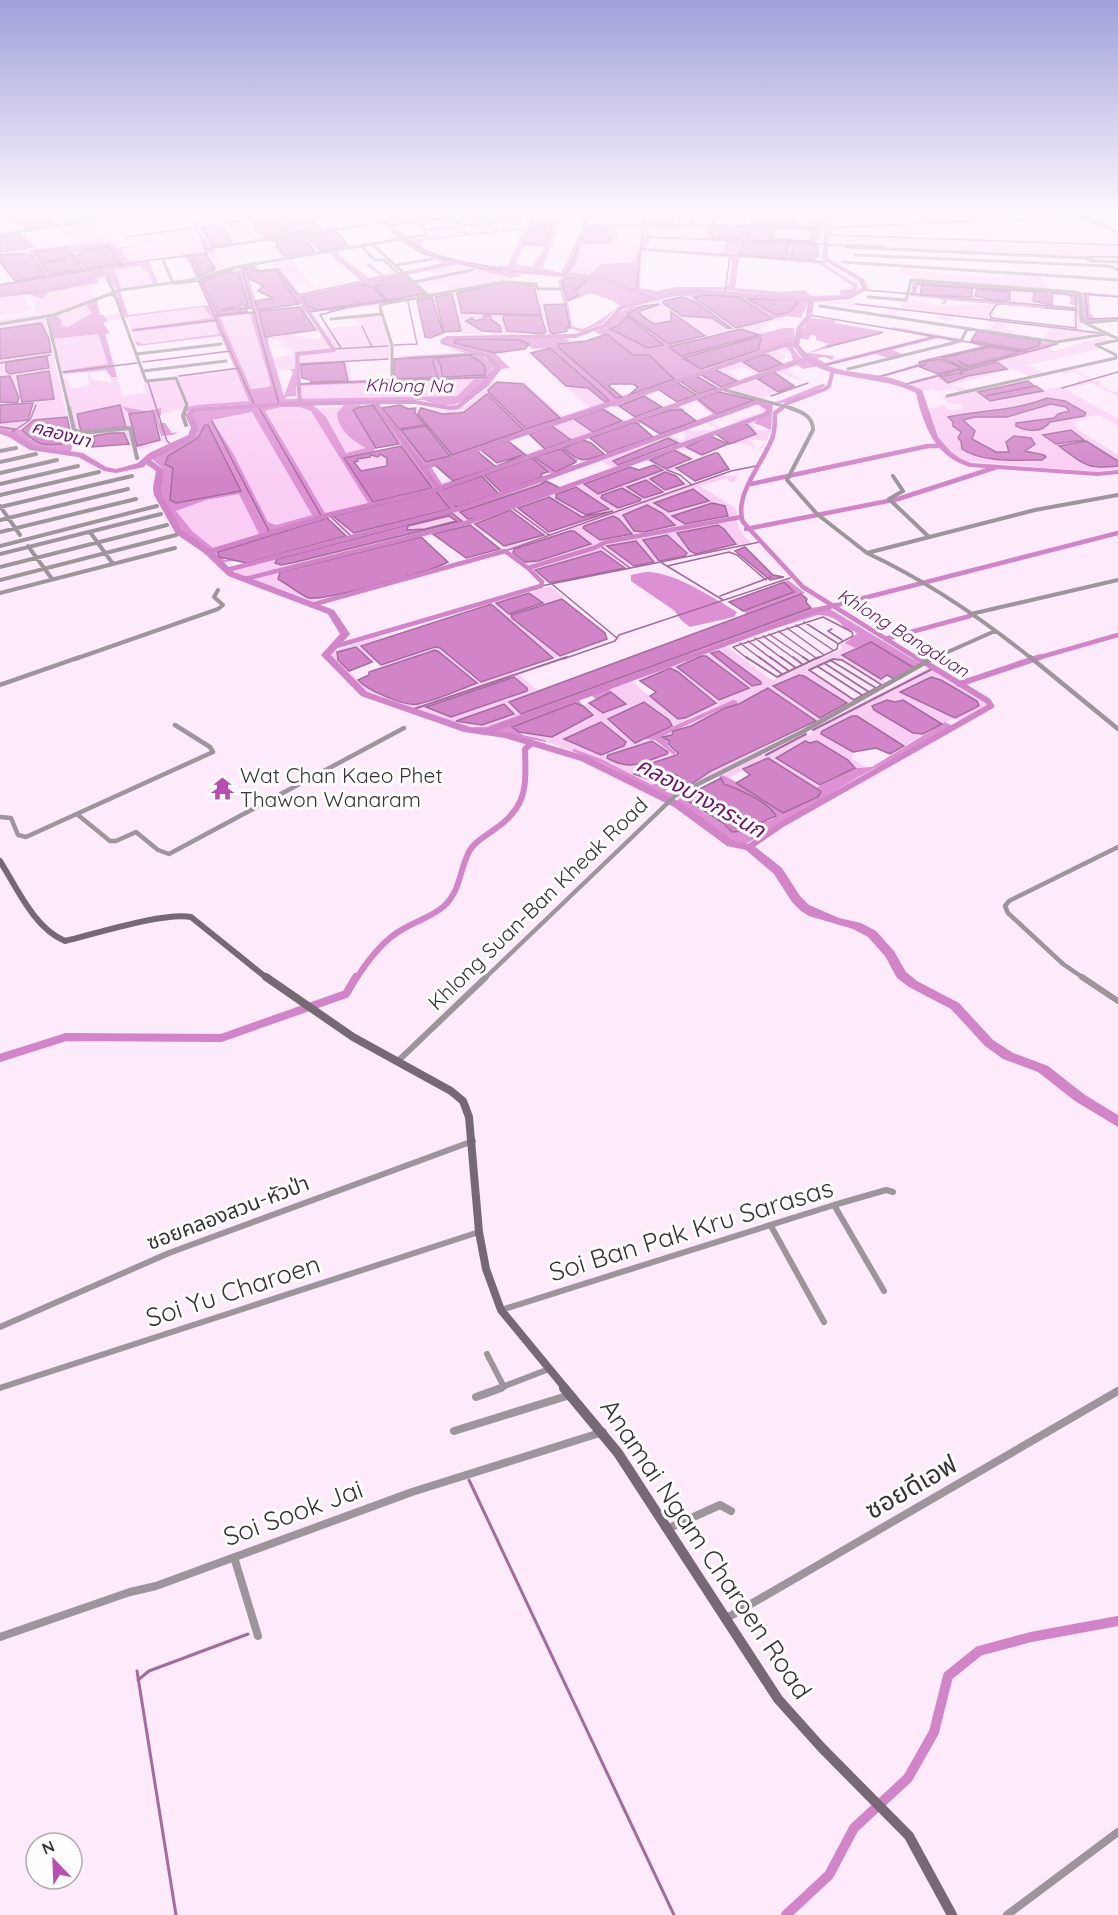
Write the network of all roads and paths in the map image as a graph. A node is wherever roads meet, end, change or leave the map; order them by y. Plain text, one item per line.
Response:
1 (83, 303) edge
2 (117, 303) edge
3 (387, 303) edge
4 (1080, 303) edge
5 (820, 306) dead end
6 (382, 314) junction
7 (47, 316) junction
8 (331, 319) dead end
9 (1118, 320) edge
10 (1086, 323) junction
11 (0, 324) edge
12 (966, 329) junction
13 (1106, 334) junction
14 (1118, 340) edge
15 (220, 344) dead end
16 (137, 354) junction
17 (226, 361) dead end
18 (848, 369) dead end
19 (143, 371) junction
20 (392, 379) dead end
21 (725, 390) dead end
22 (947, 396) dead end
23 (186, 425) dead end
24 (16, 448) dead end
25 (0, 451) edge
26 (36, 454) dead end
27 (137, 458) dead end
28 (57, 460) dead end
29 (0, 462) edge
30 (78, 466) dead end
31 (99, 472) dead end
32 (0, 473) edge
33 (132, 476) dead end
34 (893, 476) dead end
35 (0, 484) edge
36 (128, 489) dead end
37 (0, 495) edge
38 (1118, 495) edge
39 (136, 499) dead end
40 (157, 506) dead end
41 (0, 507) edge
42 (161, 514) dead end
43 (8, 518) junction
44 (0, 520) edge
45 (167, 525) dead end
46 (16, 528) junction
47 (0, 532) edge
48 (90, 532) junction
49 (176, 535) dead end
50 (22, 537) junction
51 (929, 537) junction
52 (98, 542) junction
53 (0, 546) edge
54 (29, 547) junction
55 (175, 548) dead end
56 (106, 553) junction
57 (867, 553) junction
58 (0, 554) edge
59 (36, 557) junction
60 (113, 564) junction
61 (0, 567) edge
62 (44, 568) junction
63 (52, 579) junction
64 (0, 580) edge
65 (1118, 580) edge
66 (22, 588) junction
67 (218, 590) dead end
68 (0, 594) edge
69 (27, 595) dead end
70 (971, 614) junction
71 (995, 631) junction
72 (929, 661) joint
73 (921, 667) joint
74 (0, 685) edge
75 (175, 725) dead end
76 (404, 728) dead end
77 (1118, 729) edge
78 (78, 815) junction
79 (0, 817) edge
80 (1118, 846) edge
81 (0, 861) edge
82 (1118, 1001) edge
83 (398, 1061) junction
84 (473, 1141) junction
85 (893, 1192) dead end
86 (834, 1205) junction
87 (771, 1226) junction
88 (479, 1232) junction
89 (884, 1291) dead end
90 (501, 1310) junction
91 (824, 1322) dead end
92 (0, 1327) edge
93 (487, 1354) dead end
94 (549, 1369) junction
95 (504, 1387) junction
96 (0, 1388) edge
97 (1118, 1391) edge
98 (571, 1395) junction
99 (476, 1398) dead end
100 (454, 1431) dead end
101 (603, 1432) junction
102 (731, 1511) dead end
103 (669, 1528) junction
104 (234, 1557) junction
105 (725, 1619) junction
106 (258, 1636) dead end
107 (0, 1637) edge
108 (1118, 1832) edge
109 (952, 1915) edge
110 (1007, 1915) edge

1 - 7 street
2 - 16 street
3 - 6 street
4 - 10 street
5 - 12 street
6 - 8 street
6 - 20 street
7 - 11 street
7 - 27 street
9 - 10 street
10 - 13 street
12 - 13 street
12 - 18 street
13 - 14 street
14 - 22 street
15 - 16 street
16 - 19 street
17 - 19 street
19 - 23 street
21 - 57 street
24 - 25 street
26 - 29 street
28 - 32 street
30 - 35 street
31 - 37 street
33 - 41 street
34 - 51 street
36 - 43 street
38 - 51 street
39 - 46 street
40 - 50 street
41 - 43 street
42 - 48 street
43 - 44 street
43 - 46 street
45 - 52 street
46 - 47 street
46 - 50 street
48 - 52 street
48 - 54 street
49 - 56 street
50 - 53 street
50 - 54 street
51 - 57 street
52 - 56 street
52 - 59 street
54 - 58 street
54 - 59 street
55 - 60 street
56 - 60 street
56 - 62 street
57 - 70 street
59 - 61 street
59 - 62 street
60 - 63 street
62 - 63 street
62 - 64 street
63 - 66 street
65 - 70 street
66 - 68 street
66 - 69 street
67 - 74 street
70 - 71 street
71 - 72 street, Khlong Suan-Ban Kheak Road
71 - 77 street
72 - 73 street, Khlong Suan-Ban Kheak Road
73 - 83 street, Khlong Suan-Ban Kheak Road
75 - 78 street
76 - 78 street
78 - 79 street
80 - 82 street
81 - 83 street, Anamai Ngam Charoen Road
83 - 84 street, Anamai Ngam Charoen Road
84 - 88 street, Anamai Ngam Charoen Road
84 - 92 street, ซอยคลองสวน-หัวป่า
85 - 86 street, Soi Ban Pak Kru Sarasas
86 - 87 street, Soi Ban Pak Kru Sarasas
86 - 89 street
87 - 90 street, Soi Ban Pak Kru Sarasas
87 - 91 street
88 - 90 street, Anamai Ngam Charoen Road
88 - 96 street, Soi Yu Charoen
90 - 94 street, Anamai Ngam Charoen Road
93 - 95 street
94 - 95 street
94 - 98 street, Anamai Ngam Charoen Road
95 - 99 street
97 - 105 street, ซอยดีเอฟ
98 - 100 street
98 - 101 street, Anamai Ngam Charoen Road
101 - 103 street, Anamai Ngam Charoen Road
101 - 104 street, Soi Sook Jai
102 - 103 street
103 - 105 street, Anamai Ngam Charoen Road
104 - 106 street
104 - 107 street, Soi Sook Jai
105 - 109 street, Anamai Ngam Charoen Road
108 - 110 street

